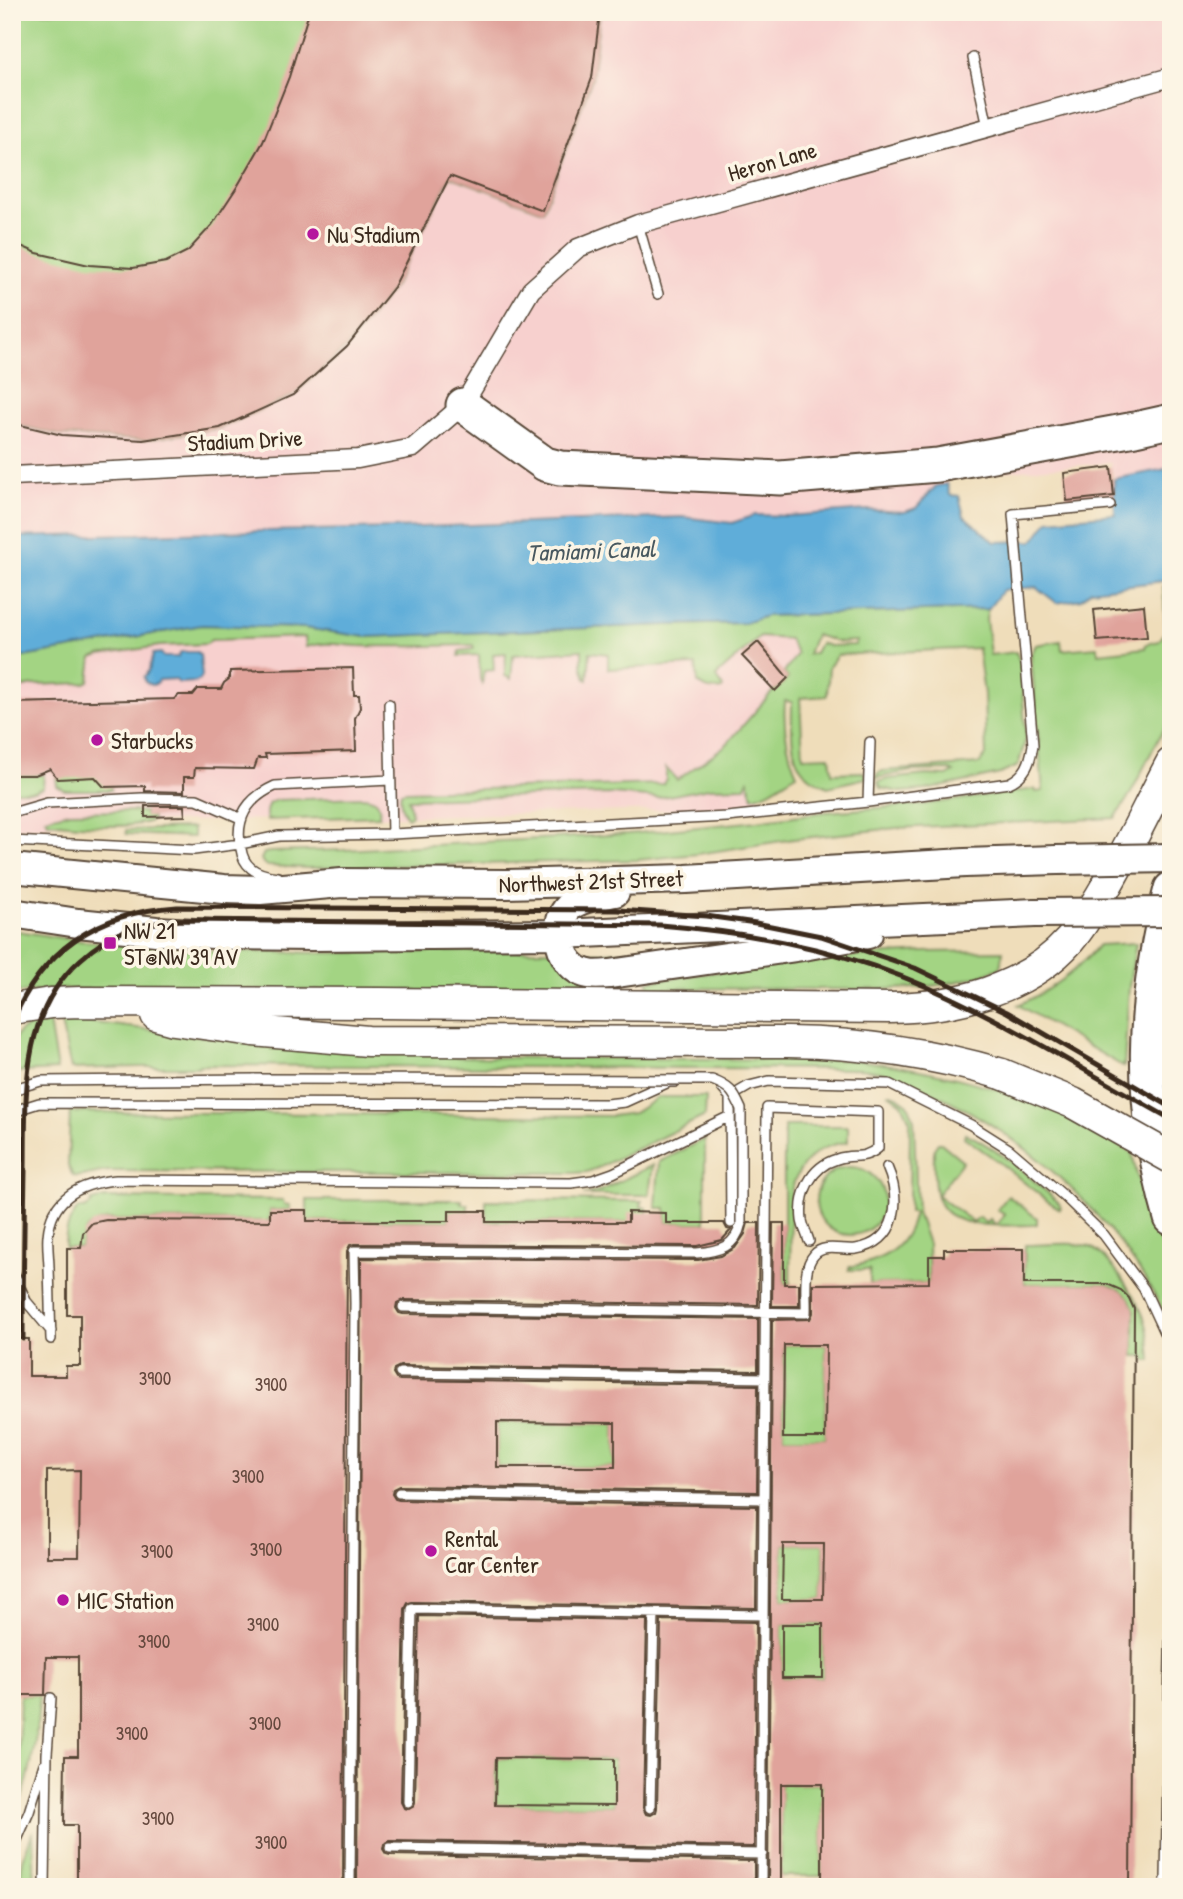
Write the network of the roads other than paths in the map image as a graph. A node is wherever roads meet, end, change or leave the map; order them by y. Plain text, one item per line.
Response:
1 (973, 58) dead end
2 (1171, 77) edge
3 (988, 127) junction
4 (638, 224) junction
5 (658, 294) dead end
6 (463, 405) junction
7 (1171, 421) edge
8 (12, 476) edge
9 (1110, 505) dead end
10 (388, 704) dead end
11 (870, 742) dead end
12 (1171, 763) edge
13 (390, 780) junction
14 (867, 802) junction
15 (14, 811) edge
16 (240, 818) junction
17 (392, 834) junction
18 (12, 841) edge
19 (240, 844) junction
20 (1171, 858) edge
21 (12, 867) edge
22 (686, 878) junction
23 (342, 883) junction
24 (1171, 889) edge
25 (1171, 912) edge
26 (12, 913) edge
27 (974, 915) junction
28 (559, 934) junction
29 (109, 1003) junction
30 (12, 1009) edge
31 (12, 1091) edge
32 (730, 1097) junction
33 (12, 1115) edge
34 (730, 1116) junction
35 (1171, 1158) edge
36 (887, 1167) dead end
37 (1171, 1217) edge
38 (731, 1223) dead end
39 (809, 1241) dead end
40 (12, 1269) edge
41 (403, 1307) dead end
42 (765, 1313) junction
43 (1171, 1346) edge
44 (400, 1373) dead end
45 (765, 1378) junction
46 (399, 1493) dead end
47 (764, 1499) junction
48 (1171, 1598) edge
49 (654, 1614) junction
50 (763, 1615) junction
51 (51, 1698) dead end
52 (47, 1754) junction
53 (408, 1802) dead end
54 (650, 1808) dead end
55 (390, 1848) dead end
56 (12, 1851) edge
57 (762, 1854) junction
58 (45, 1887) edge
59 (350, 1887) edge
60 (761, 1887) edge
61 (1163, 1887) edge

1 - 3 lane
2 - 3 street, Heron Lane
3 - 4 street, Heron Lane
4 - 5 lane
4 - 6 street, Heron Lane
6 - 7 highway
6 - 8 street, Stadium Drive
9 - 14 lane
10 - 13 lane
11 - 14 lane
12 - 29 highway
13 - 16 lane
13 - 17 lane
14 - 17 lane
15 - 16 lane
16 - 19 lane
17 - 19 lane
18 - 19 lane
19 - 23 lane
20 - 22 main road, Northwest 21st Street, bridge
21 - 23 main road, Northwest 21st Street
22 - 23 main road, Northwest 21st Street
22 - 28 main road
24 - 37 highway
25 - 27 main road, bridge
26 - 28 main road
27 - 28 main road
27 - 28 main road
29 - 30 highway
29 - 35 highway, bridge
31 - 59 lane, bridge
32 - 33 lane
32 - 34 lane
32 - 43 lane
34 - 38 lane
34 - 40 lane
36 - 42 lane
39 - 42 lane
41 - 42 lane
42 - 45 lane
44 - 45 lane
45 - 47 lane
46 - 47 lane
47 - 50 lane
48 - 61 lane
49 - 50 lane
49 - 53 lane
49 - 54 lane
50 - 57 lane
51 - 52 lane
52 - 56 lane
52 - 58 lane
55 - 57 lane
57 - 60 lane

